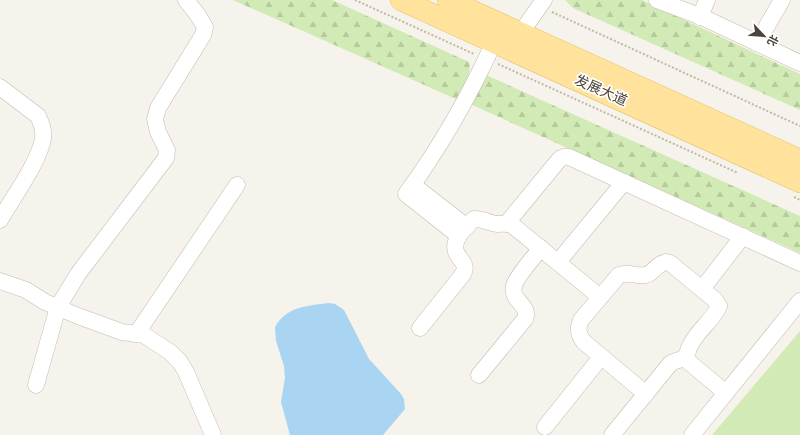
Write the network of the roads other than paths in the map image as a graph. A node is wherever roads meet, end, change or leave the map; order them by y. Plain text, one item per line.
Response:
1 (186, 0) edge
2 (401, 0) edge
3 (448, 0) edge
4 (707, 0) edge
5 (782, 0) edge
6 (667, 2) edge
7 (542, 3) edge
8 (700, 16) junction
9 (757, 43) junction
10 (503, 46) junction
11 (800, 63) edge
12 (0, 87) edge
13 (800, 160) edge
14 (624, 182) junction
15 (237, 185) dead end
16 (796, 190) edge
17 (0, 220) edge
18 (507, 223) junction
19 (463, 232) junction
20 (743, 236) junction
21 (541, 248) junction
22 (558, 262) junction
23 (800, 263) edge
24 (0, 281) edge
25 (702, 289) junction
26 (600, 297) junction
27 (800, 301) edge
28 (58, 307) junction
29 (420, 328) dead end
30 (137, 333) junction
31 (602, 357) junction
32 (684, 358) junction
33 (479, 375) dead end
34 (36, 385) dead end
35 (726, 393) junction
36 (646, 394) junction
37 (545, 427) dead end
38 (213, 435) edge
39 (612, 435) edge
40 (692, 435) edge

1 - 28 street
2 - 10 main road, 发展大道
3 - 10 main road, 发展大道
4 - 8 street
5 - 9 street
6 - 8 street
7 - 10 street
8 - 9 street
9 - 11 street
10 - 13 main road, 发展大道
10 - 16 main road, 发展大道
10 - 19 street
12 - 17 street
14 - 18 street
14 - 20 street
14 - 22 street
15 - 30 street
18 - 19 street
18 - 21 street
19 - 29 street
20 - 23 street
20 - 25 street
21 - 22 street
21 - 33 street
22 - 26 street
24 - 28 street
25 - 26 street
25 - 32 street
26 - 31 street
27 - 35 street
28 - 30 street
28 - 34 street
30 - 38 street
31 - 36 street
31 - 37 street
32 - 35 street
32 - 36 street
35 - 40 street
36 - 39 street

